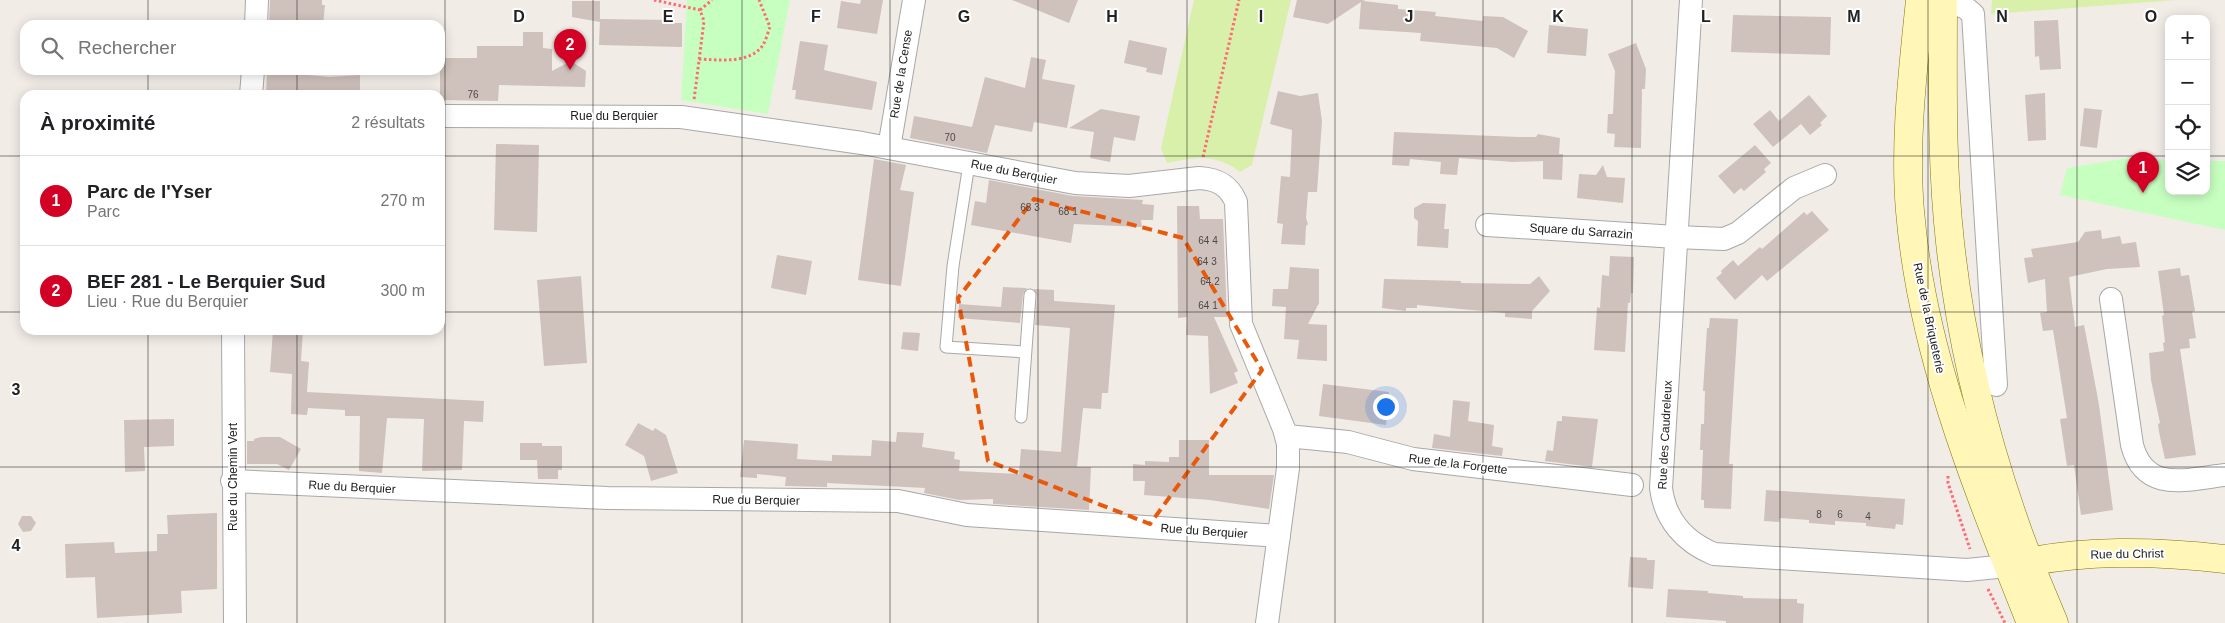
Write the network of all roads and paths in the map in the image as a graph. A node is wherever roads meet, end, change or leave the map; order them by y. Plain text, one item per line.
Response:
1 (257, 0) edge
2 (654, 0) edge
3 (712, 0) edge
4 (759, 0) edge
5 (914, 0) edge
6 (1239, 0) edge
7 (1691, 0) edge
8 (1936, 1) edge
9 (700, 10) junction
10 (256, 20) edge
11 (699, 59) junction
12 (253, 75) edge
13 (251, 90) edge
14 (445, 116) edge
15 (692, 118) junction
16 (890, 148) junction
17 (969, 164) junction
18 (1825, 175) dead end
19 (1199, 178) junction
20 (1487, 225) dead end
21 (1676, 238) junction
22 (1030, 295) dead end
23 (2111, 299) dead end
24 (233, 335) edge
25 (1025, 352) junction
26 (1996, 385) dead end
27 (1022, 417) dead end
28 (1286, 436) junction
29 (2225, 475) edge
30 (232, 481) junction
31 (1632, 485) dead end
32 (1278, 536) junction
33 (2225, 558) edge
34 (2019, 564) junction
35 (235, 623) edge
36 (1267, 623) edge
37 (2031, 623) edge
38 (2054, 623) edge

1 - 10 street
2 - 9 path
3 - 9 path
4 - 11 path
5 - 16 street, Rue de la Cense
6 - 19 path
7 - 21 street, Rue des Caudreleux
8 - 26 street
8 - 34 street
8 - 34 street, Rue de la Briqueterie
9 - 11 path
11 - 15 path
12 - 13 street
14 - 15 street, Rue du Berquier
15 - 16 street, Rue du Berquier
16 - 17 street, Rue du Berquier
17 - 19 street, Rue du Berquier
17 - 25 lane
18 - 21 street, Square du Sarrazin
19 - 28 street, Rue du Berquier
20 - 21 street, Square du Sarrazin
21 - 34 street, Rue des Caudreleux
22 - 25 lane
23 - 29 street
24 - 30 street, Rue du Chemin Vert
25 - 27 lane
28 - 31 street, Rue de la Forgette
28 - 32 street, Rue du Berquier
30 - 32 street, Rue du Berquier
30 - 35 street, Rue du Chemin Vert
32 - 36 street, Rue du Berquier
33 - 34 street, Rue du Christ
34 - 37 street
34 - 38 street

